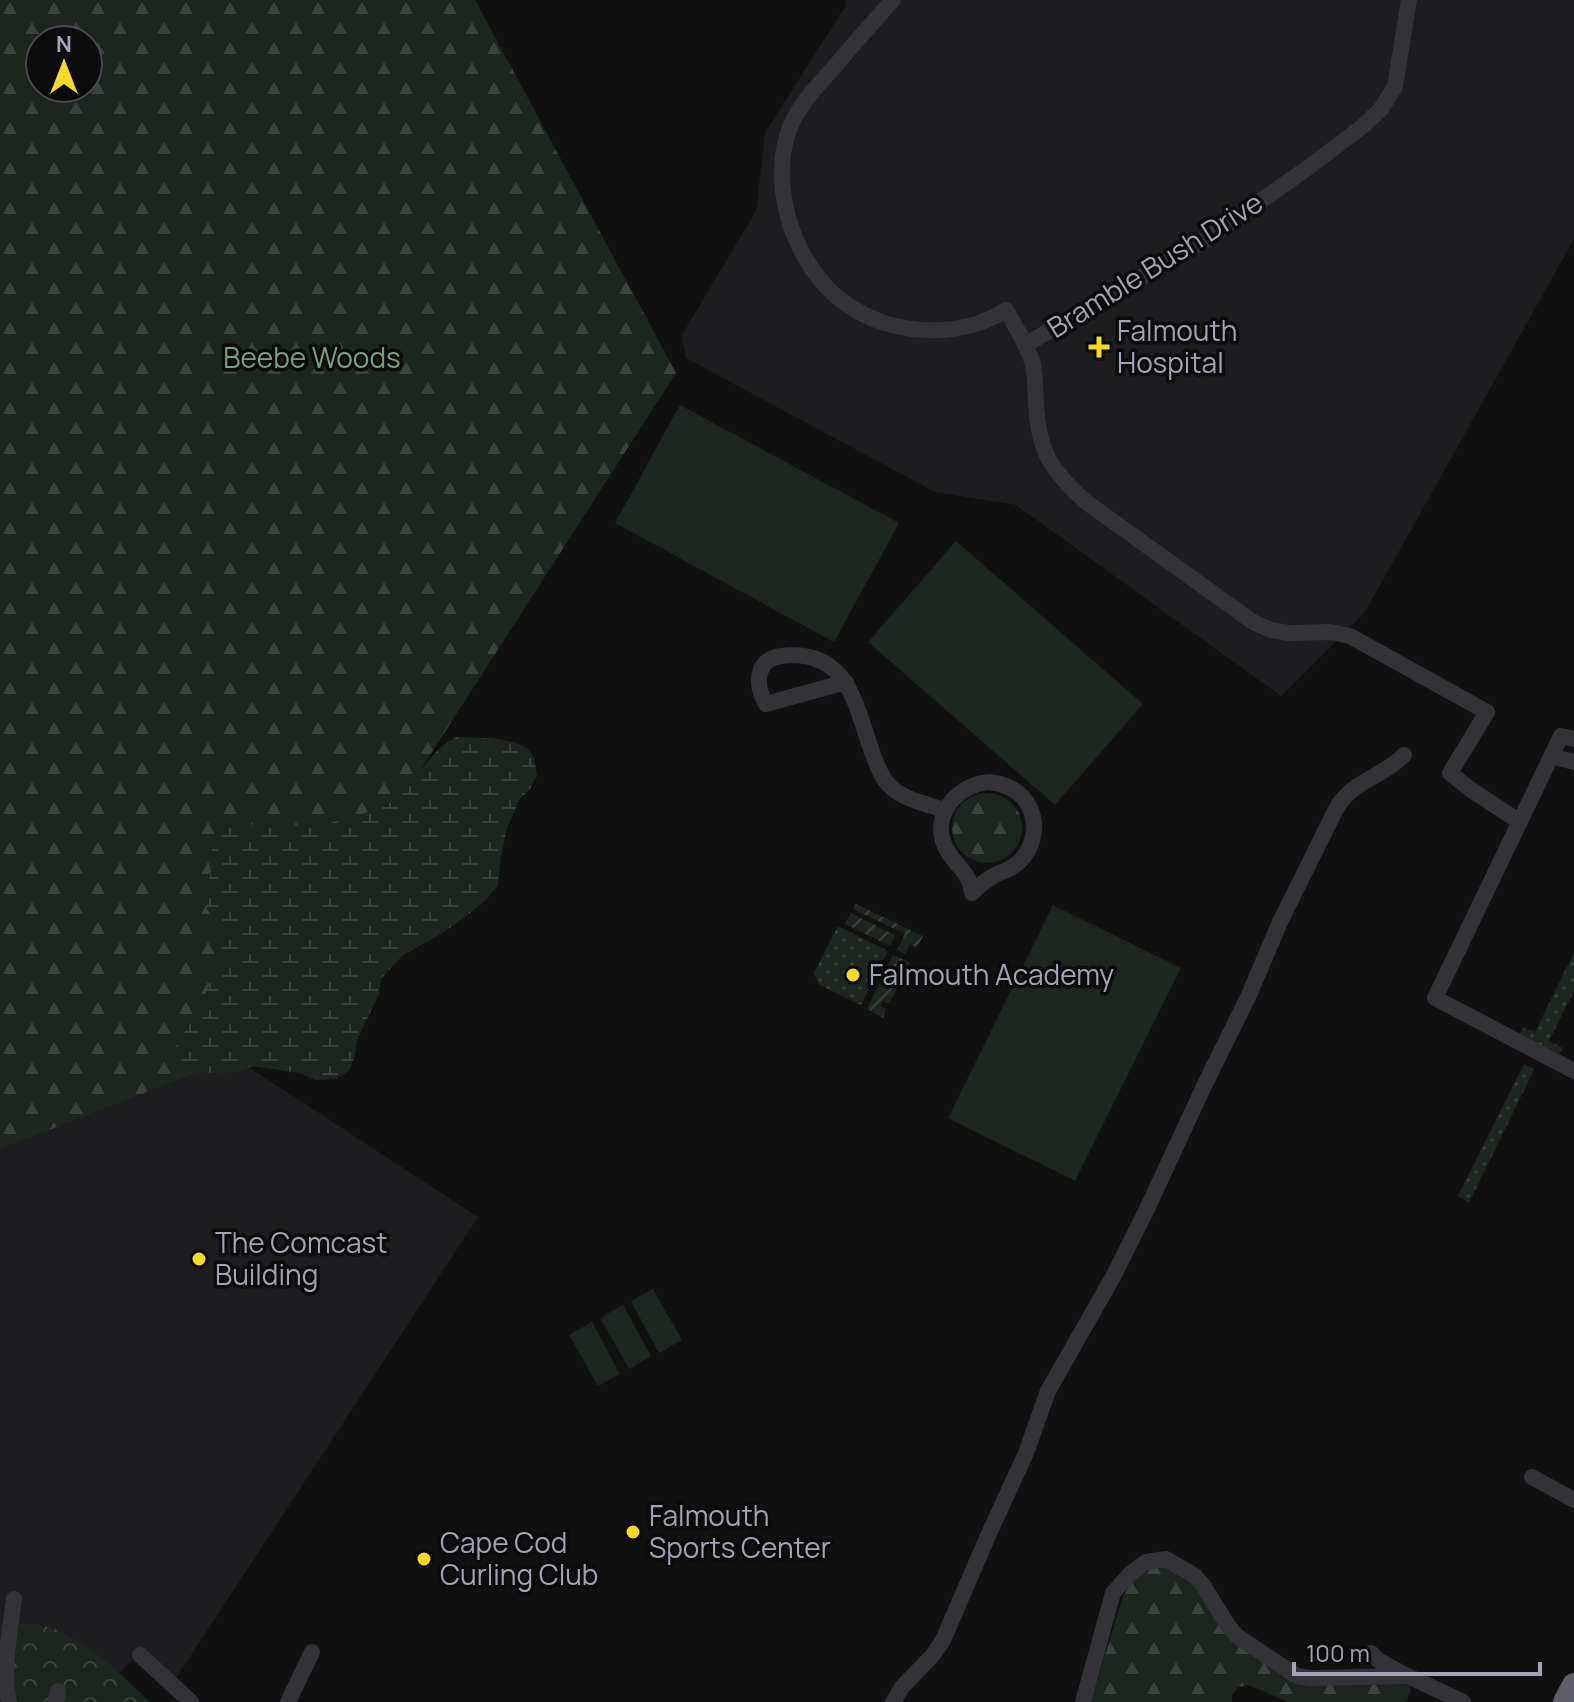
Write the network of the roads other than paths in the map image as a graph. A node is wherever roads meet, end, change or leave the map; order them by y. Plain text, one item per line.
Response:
1 (893, 0) edge
2 (1409, 1) edge
3 (879, 8) edge
4 (1025, 345) junction
5 (846, 682) junction
6 (1564, 745) edge
7 (1404, 755) dead end
8 (1574, 762) edge
9 (945, 810) junction
10 (1520, 822) junction
11 (1574, 1071) edge
12 (1532, 1477) dead end
13 (1574, 1500) edge
14 (14, 1599) dead end
15 (312, 1652) dead end
16 (1371, 1653) dead end
17 (140, 1655) dead end
18 (1408, 1676) junction
19 (1574, 1685) edge
20 (9, 1702) edge
21 (191, 1702) edge
22 (288, 1702) edge
23 (893, 1702) edge
24 (1083, 1702) edge
25 (1463, 1702) edge
26 (1565, 1702) edge

1 - 3 street, Bramble Bush Drive
2 - 4 street, Bramble Bush Drive
3 - 4 street, Bramble Bush Drive
4 - 10 street
5 - 5 street
5 - 9 street
6 - 8 street
6 - 10 street
7 - 23 street
9 - 9 street
10 - 11 street
12 - 13 street
14 - 20 street
15 - 22 street
16 - 18 street
17 - 21 street
18 - 24 street
18 - 25 street
19 - 26 highway

